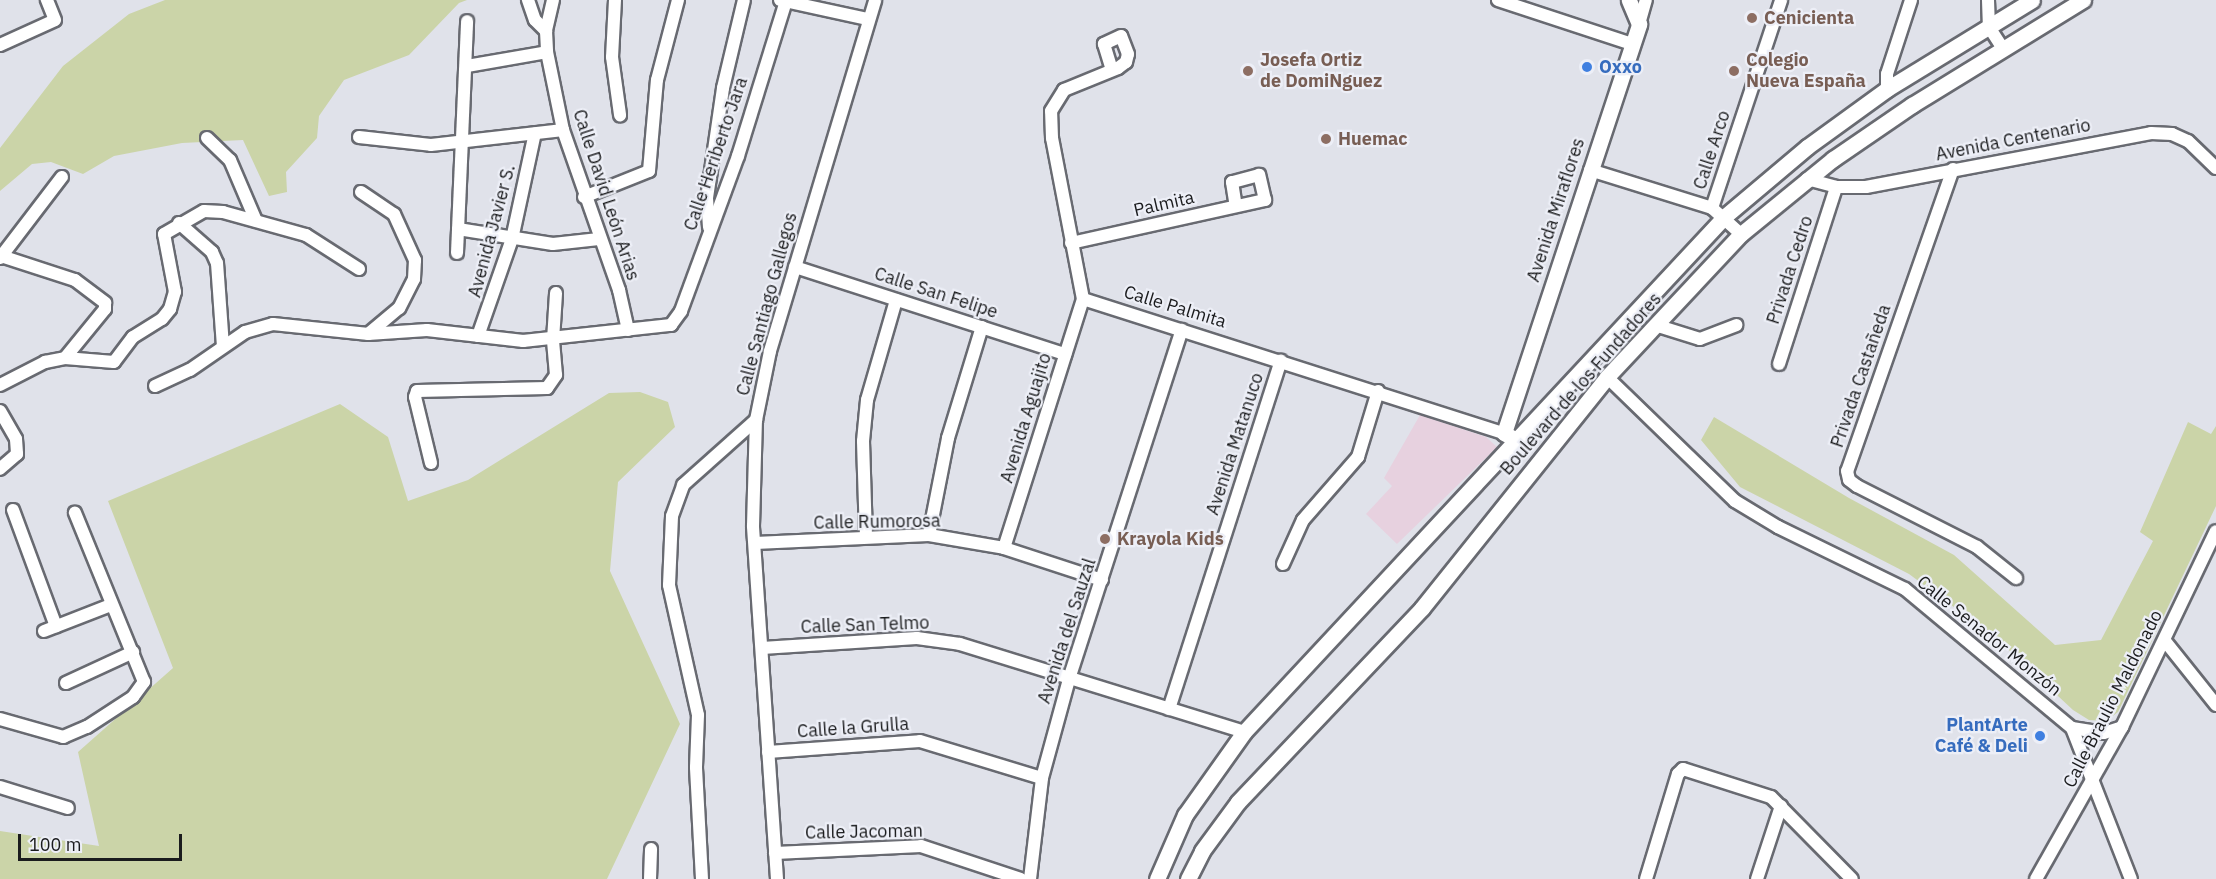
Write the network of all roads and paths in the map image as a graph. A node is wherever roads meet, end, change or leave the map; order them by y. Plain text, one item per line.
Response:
1 (47, 0) edge
2 (528, 0) edge
3 (553, 0) edge
4 (615, 0) edge
5 (678, 0) edge
6 (744, 0) edge
7 (783, 0) edge
8 (875, 0) edge
9 (1629, 0) edge
10 (1646, 0) edge
11 (1781, 0) edge
12 (1911, 0) edge
13 (1988, 0) edge
14 (2032, 0) edge
15 (2083, 0) edge
16 (1506, 1) edge
17 (868, 19) junction
18 (467, 21) dead end
19 (1639, 24) junction
20 (1989, 27) junction
21 (546, 31) junction
22 (1632, 44) junction
23 (0, 45) edge
24 (2004, 50) junction
25 (547, 52) junction
26 (467, 66) junction
27 (1115, 69) dead end
28 (1887, 89) junction
29 (620, 115) dead end
30 (563, 130) junction
31 (535, 133) junction
32 (359, 137) dead end
33 (207, 138) dead end
34 (463, 143) junction
35 (2216, 168) edge
36 (1953, 169) junction
37 (1590, 170) junction
38 (62, 177) dead end
39 (1807, 179) junction
40 (1836, 187) junction
41 (361, 192) dead end
42 (584, 197) junction
43 (1236, 206) junction
44 (1718, 213) junction
45 (256, 221) junction
46 (179, 223) junction
47 (710, 227) junction
48 (458, 229) junction
49 (1741, 234) junction
50 (512, 239) junction
51 (599, 239) junction
52 (1071, 243) junction
53 (457, 253) dead end
54 (1, 257) edge
55 (795, 267) junction
56 (359, 268) dead end
57 (556, 293) dead end
58 (896, 300) junction
59 (1083, 300) junction
60 (1655, 325) junction
61 (1736, 325) dead end
62 (982, 327) junction
63 (628, 330) junction
64 (1182, 330) junction
65 (368, 334) junction
66 (478, 336) junction
67 (553, 340) junction
68 (1604, 344) junction
69 (223, 346) junction
70 (1065, 354) junction
71 (65, 358) junction
72 (1281, 361) junction
73 (1779, 364) dead end
74 (1607, 377) junction
75 (0, 385) edge
76 (156, 386) dead end
77 (1378, 392) junction
78 (0, 411) edge
79 (756, 420) junction
80 (1510, 437) junction
81 (431, 463) dead end
82 (0, 469) edge
83 (13, 510) dead end
84 (75, 513) dead end
85 (2216, 531) edge
86 (929, 535) junction
87 (866, 537) junction
88 (755, 543) junction
89 (1004, 548) junction
90 (1283, 564) dead end
91 (2016, 578) dead end
92 (1102, 580) junction
93 (111, 605) junction
94 (56, 626) junction
95 (44, 631) dead end
96 (2165, 641) junction
97 (762, 648) junction
98 (133, 652) junction
99 (1069, 679) junction
100 (66, 683) dead end
101 (2216, 705) edge
102 (1168, 710) junction
103 (0, 720) edge
104 (2072, 728) junction
105 (2122, 728) junction
106 (1244, 732) junction
107 (768, 752) junction
108 (1042, 778) junction
109 (2092, 784) junction
110 (0, 787) edge
111 (1781, 806) junction
112 (68, 808) dead end
113 (651, 849) dead end
114 (775, 854) junction
115 (650, 879) edge
116 (702, 879) edge
117 (777, 879) edge
118 (1021, 879) edge
119 (1030, 879) edge
120 (1157, 879) edge
121 (1188, 879) edge
122 (1646, 879) edge
123 (1757, 879) edge
124 (1852, 879) edge
125 (2036, 879) edge
126 (2131, 879) edge

1 - 23 street
2 - 21 street
3 - 21 street, Calle David León Arias
4 - 29 street
5 - 42 street
6 - 47 street
7 - 17 street
7 - 47 street, Calle Heriberto Jara
8 - 17 street, Calle Santiago Gallegos
9 - 19 main road
10 - 19 street, Avenida Miraflores
11 - 44 street, Calle Arco
12 - 28 street
13 - 20 street
14 - 20 main road, Boulevard de los Fundadores
15 - 24 main road, Boulevard de los Fundadores
16 - 22 street
17 - 55 street, Calle Santiago Gallegos
18 - 26 street
19 - 22 main road, Avenida Miraflores
20 - 24 street
20 - 28 main road, Boulevard de los Fundadores
21 - 25 street, Calle David León Arias
22 - 37 main road, Avenida Miraflores
24 - 39 main road, Boulevard de los Fundadores
25 - 26 street
25 - 30 street, Calle David León Arias
26 - 34 street
27 - 52 street
28 - 44 main road, Boulevard de los Fundadores
30 - 31 street
30 - 42 street, Calle David León Arias
31 - 34 street
31 - 50 street, Avenida Javier S.
32 - 34 street
33 - 45 street
34 - 48 street
35 - 36 street, Avenida Centenario
36 - 40 street, Avenida Centenario
36 - 91 street, Privada Castañeda
37 - 44 street
37 - 80 main road, Avenida Miraflores
38 - 54 street
39 - 40 street, Avenida Centenario
39 - 49 main road, Boulevard de los Fundadores
40 - 73 street, Privada Cedro
41 - 65 street
42 - 51 street, Calle David León Arias
43 - 43 street, Palmita
43 - 52 street, Palmita
44 - 49 street
44 - 68 main road, Boulevard de los Fundadores
45 - 46 street
45 - 56 street
46 - 69 street
46 - 71 street
47 - 63 street, Calle Heriberto Jara
48 - 50 street
48 - 53 street
49 - 60 main road, Boulevard de los Fundadores
50 - 51 street
50 - 66 street, Avenida Javier S.
51 - 63 street, Calle David León Arias
52 - 59 street
54 - 71 street
55 - 58 street, Calle San Felipe
55 - 79 street, Calle Santiago Gallegos
57 - 67 street
58 - 62 street, Calle San Felipe
58 - 87 street
59 - 64 street, Calle Palmita
59 - 70 street, Avenida Aguajito
60 - 61 street
60 - 74 main road, Boulevard de los Fundadores
62 - 70 street, Calle San Felipe
62 - 86 street
63 - 67 street
64 - 72 street, Calle Palmita
64 - 92 street, Avenida del Sauzal
65 - 66 street
65 - 69 street
66 - 67 street
67 - 81 street
68 - 74 main road
68 - 80 main road, Boulevard de los Fundadores
69 - 76 street
70 - 89 street, Avenida Aguajito
71 - 75 street
72 - 77 street, Calle Palmita
72 - 102 street, Avenida Matanuco
74 - 104 street, Calle Senador Monzón
74 - 121 main road, Boulevard de los Fundadores
77 - 80 street, Calle Palmita
77 - 90 street
78 - 82 street
79 - 88 street, Calle Santiago Gallegos
79 - 116 street
80 - 106 main road, Boulevard de los Fundadores
83 - 94 street
84 - 93 street
85 - 96 street, Calle Braulio Maldonado
86 - 87 street, Calle Rumorosa
86 - 89 street, Calle Rumorosa
87 - 88 street, Calle Rumorosa
88 - 97 street, Calle Santiago Gallegos
89 - 92 street, Calle Rumorosa
92 - 99 street, Avenida del Sauzal
93 - 94 street
93 - 98 street
94 - 95 street
96 - 101 street
96 - 105 street, Calle Braulio Maldonado
97 - 99 street, Calle San Telmo
97 - 107 street, Calle Santiago Gallegos
98 - 100 street
98 - 103 street
99 - 102 street, Calle San Telmo
99 - 108 street, Avenida del Sauzal
102 - 106 street, Calle San Telmo
104 - 105 street
104 - 109 street
105 - 109 street, Calle Braulio Maldonado
106 - 120 main road, Boulevard de los Fundadores
107 - 108 street, Calle la Grulla
107 - 114 street, Calle Santiago Gallegos
108 - 119 street, Avenida del Sauzal
109 - 125 street, Calle Braulio Maldonado
109 - 126 street
110 - 112 street
111 - 122 street
111 - 123 street
111 - 124 street
113 - 115 street
114 - 117 street, Calle Santiago Gallegos
114 - 118 street, Calle Jacoman

